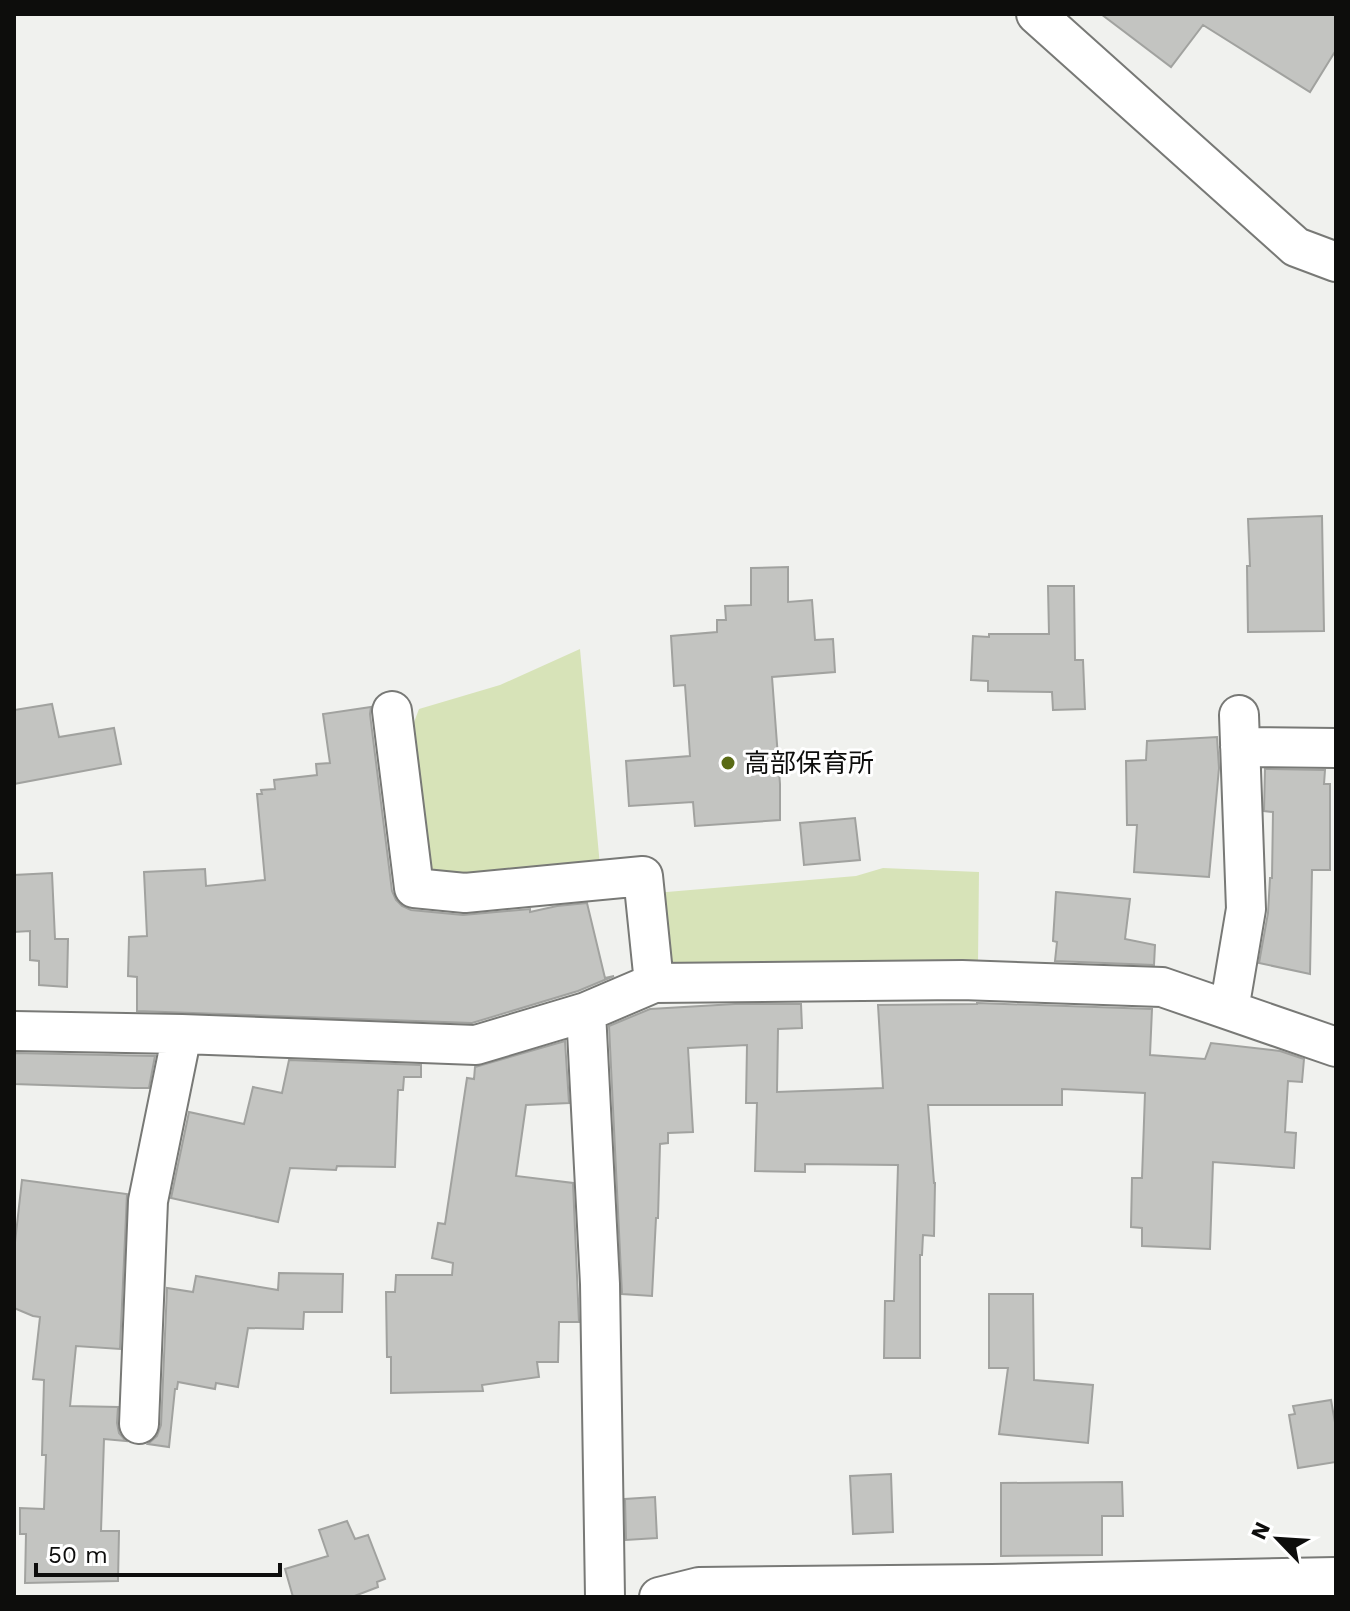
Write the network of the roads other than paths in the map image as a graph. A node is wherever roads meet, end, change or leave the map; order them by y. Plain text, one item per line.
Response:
1 (1036, 14) edge
2 (1336, 262) edge
3 (392, 711) dead end
4 (1336, 748) edge
5 (654, 983) junction
6 (1229, 1010) junction
7 (586, 1012) junction
8 (14, 1031) edge
9 (182, 1034) junction
10 (1336, 1047) edge
11 (139, 1424) dead end
12 (1336, 1577) edge
13 (605, 1597) edge
14 (659, 1597) edge

1 - 2 street
3 - 5 street
4 - 6 street
5 - 6 street
5 - 7 street
6 - 10 street
7 - 9 street
7 - 13 street
8 - 9 street
9 - 11 street
12 - 14 street

